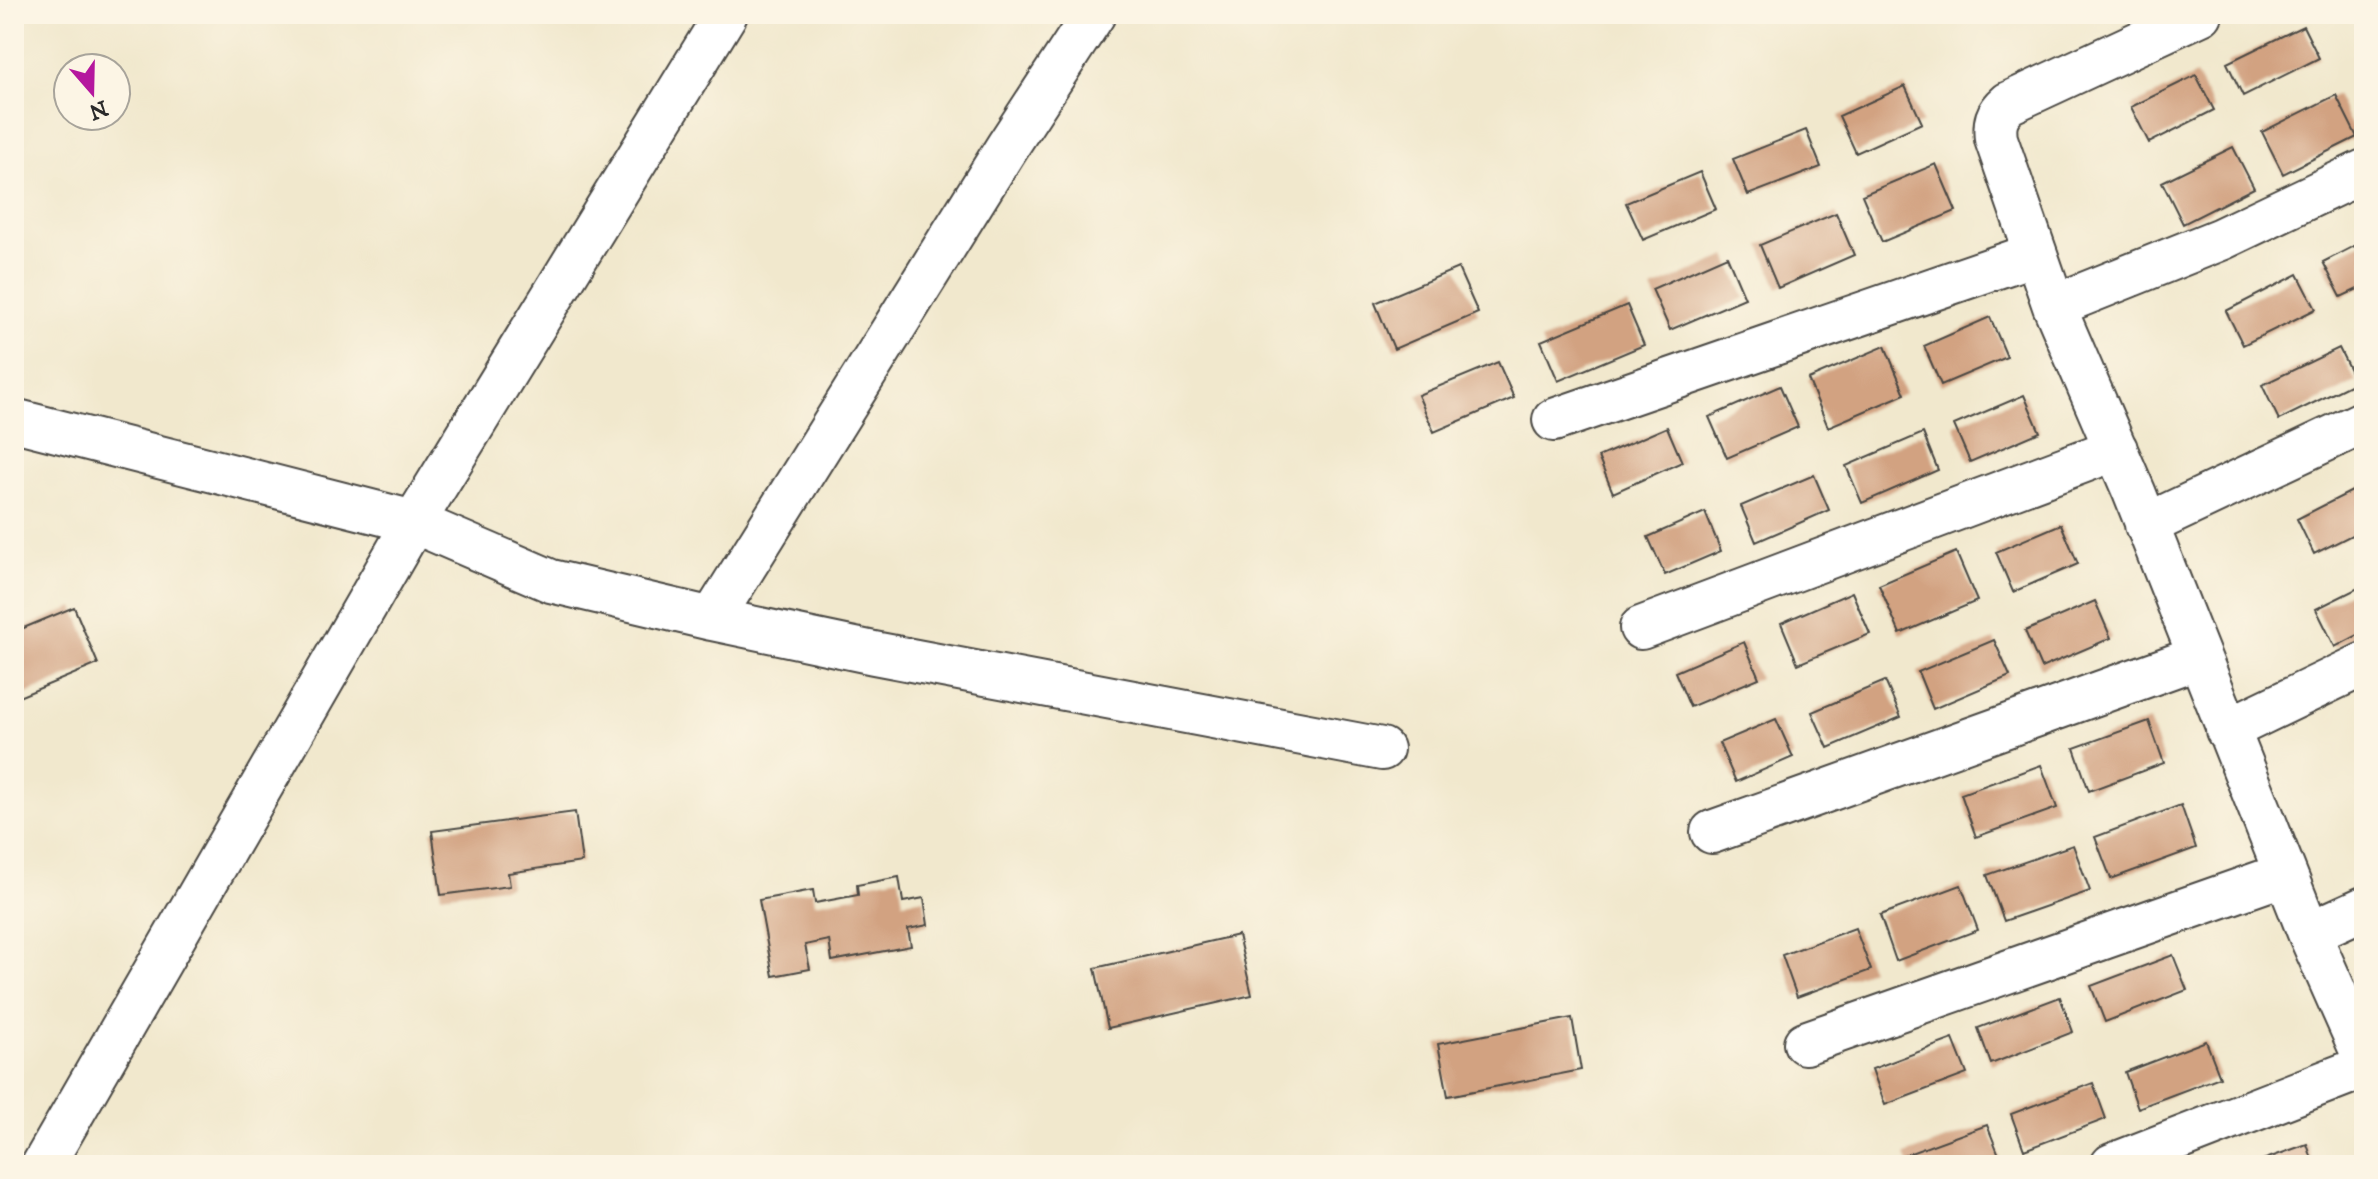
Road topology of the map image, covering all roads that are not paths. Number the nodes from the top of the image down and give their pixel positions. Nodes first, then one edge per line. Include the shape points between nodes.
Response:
1 (726, 14) edge
2 (1094, 14) edge
3 (2201, 14) edge
4 (2364, 171) edge
5 (2035, 254) junction
6 (2054, 306) junction
7 (14, 420) edge
8 (1554, 420) dead end
9 (2364, 422) edge
10 (2116, 449) junction
11 (414, 522) junction
12 (2146, 525) junction
13 (712, 619) junction
14 (1641, 628) dead end
15 (2199, 657) junction
16 (2364, 664) edge
17 (2227, 730) junction
18 (1382, 749) dead end
19 (1712, 832) dead end
20 (2285, 874) junction
21 (2364, 908) edge
22 (2309, 933) junction
23 (1805, 1043) dead end
24 (2364, 1057) edge
25 (2364, 1067) edge
26 (43, 1165) edge
27 (2112, 1165) edge

1 - 11 street
2 - 13 street
3 - 5 street via 2009,103 1998,113 1996,139
4 - 6 street via 2221,239
5 - 6 street
5 - 8 street
6 - 10 street
7 - 11 street
9 - 12 street
10 - 12 street
10 - 14 street
11 - 13 street via 551,581
11 - 26 street
12 - 15 street
13 - 18 street
15 - 17 street
15 - 19 street
16 - 17 street
17 - 20 street
20 - 22 street
20 - 23 street
21 - 22 street
22 - 24 street
25 - 27 street

